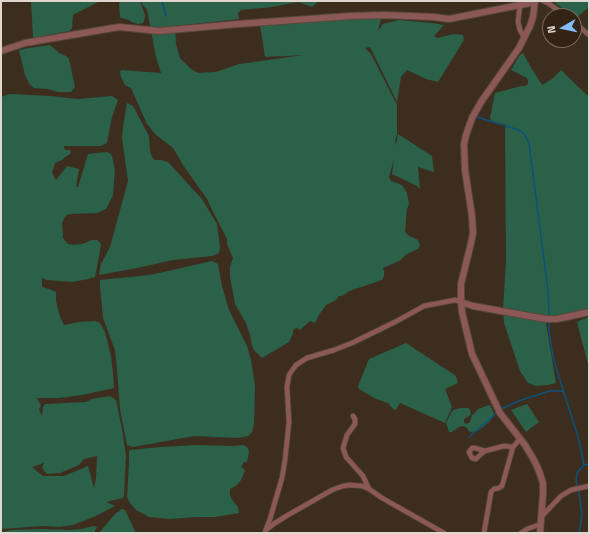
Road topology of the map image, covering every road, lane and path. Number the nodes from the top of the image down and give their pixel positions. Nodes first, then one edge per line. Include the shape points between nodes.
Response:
1 (536, 1) edge
2 (542, 1) edge
3 (520, 5) junction
4 (555, 8) edge
5 (524, 38) junction
6 (1, 51) edge
7 (461, 302) junction
8 (589, 312) edge
9 (353, 416) dead end
10 (520, 438) junction
11 (513, 447) junction
12 (486, 451) dead end
13 (589, 486) edge
14 (369, 489) junction
15 (542, 516) junction
16 (270, 519) junction
17 (274, 523) junction
18 (541, 524) junction
19 (264, 532) edge
20 (444, 533) edge
21 (484, 533) edge
22 (521, 533) edge
23 (540, 533) edge

1 - 3 street
1 - 5 street via 533,17
2 - 4 street
3 - 5 street via 518,22
3 - 6 street via 449,19 385,15 159,31 119,27 25,42
5 - 7 street via 481,102 466,135 465,170 473,233 461,284
7 - 8 street via 546,319
7 - 10 street via 472,354 500,414
7 - 16 street via 455,300 424,306 352,343 307,358 296,365 289,375 289,422 285,460
9 - 14 street via 355,424 347,435 343,448 346,458 363,476
10 - 11 street
10 - 15 street via 534,460 542,483
11 - 12 street via 504,446
11 - 21 street via 502,486 491,492
13 - 15 street via 571,490 561,496
14 - 17 street via 350,485 337,487
14 - 20 street
15 - 18 street
16 - 17 street
16 - 19 street
17 - 19 street
18 - 22 street
18 - 23 street

